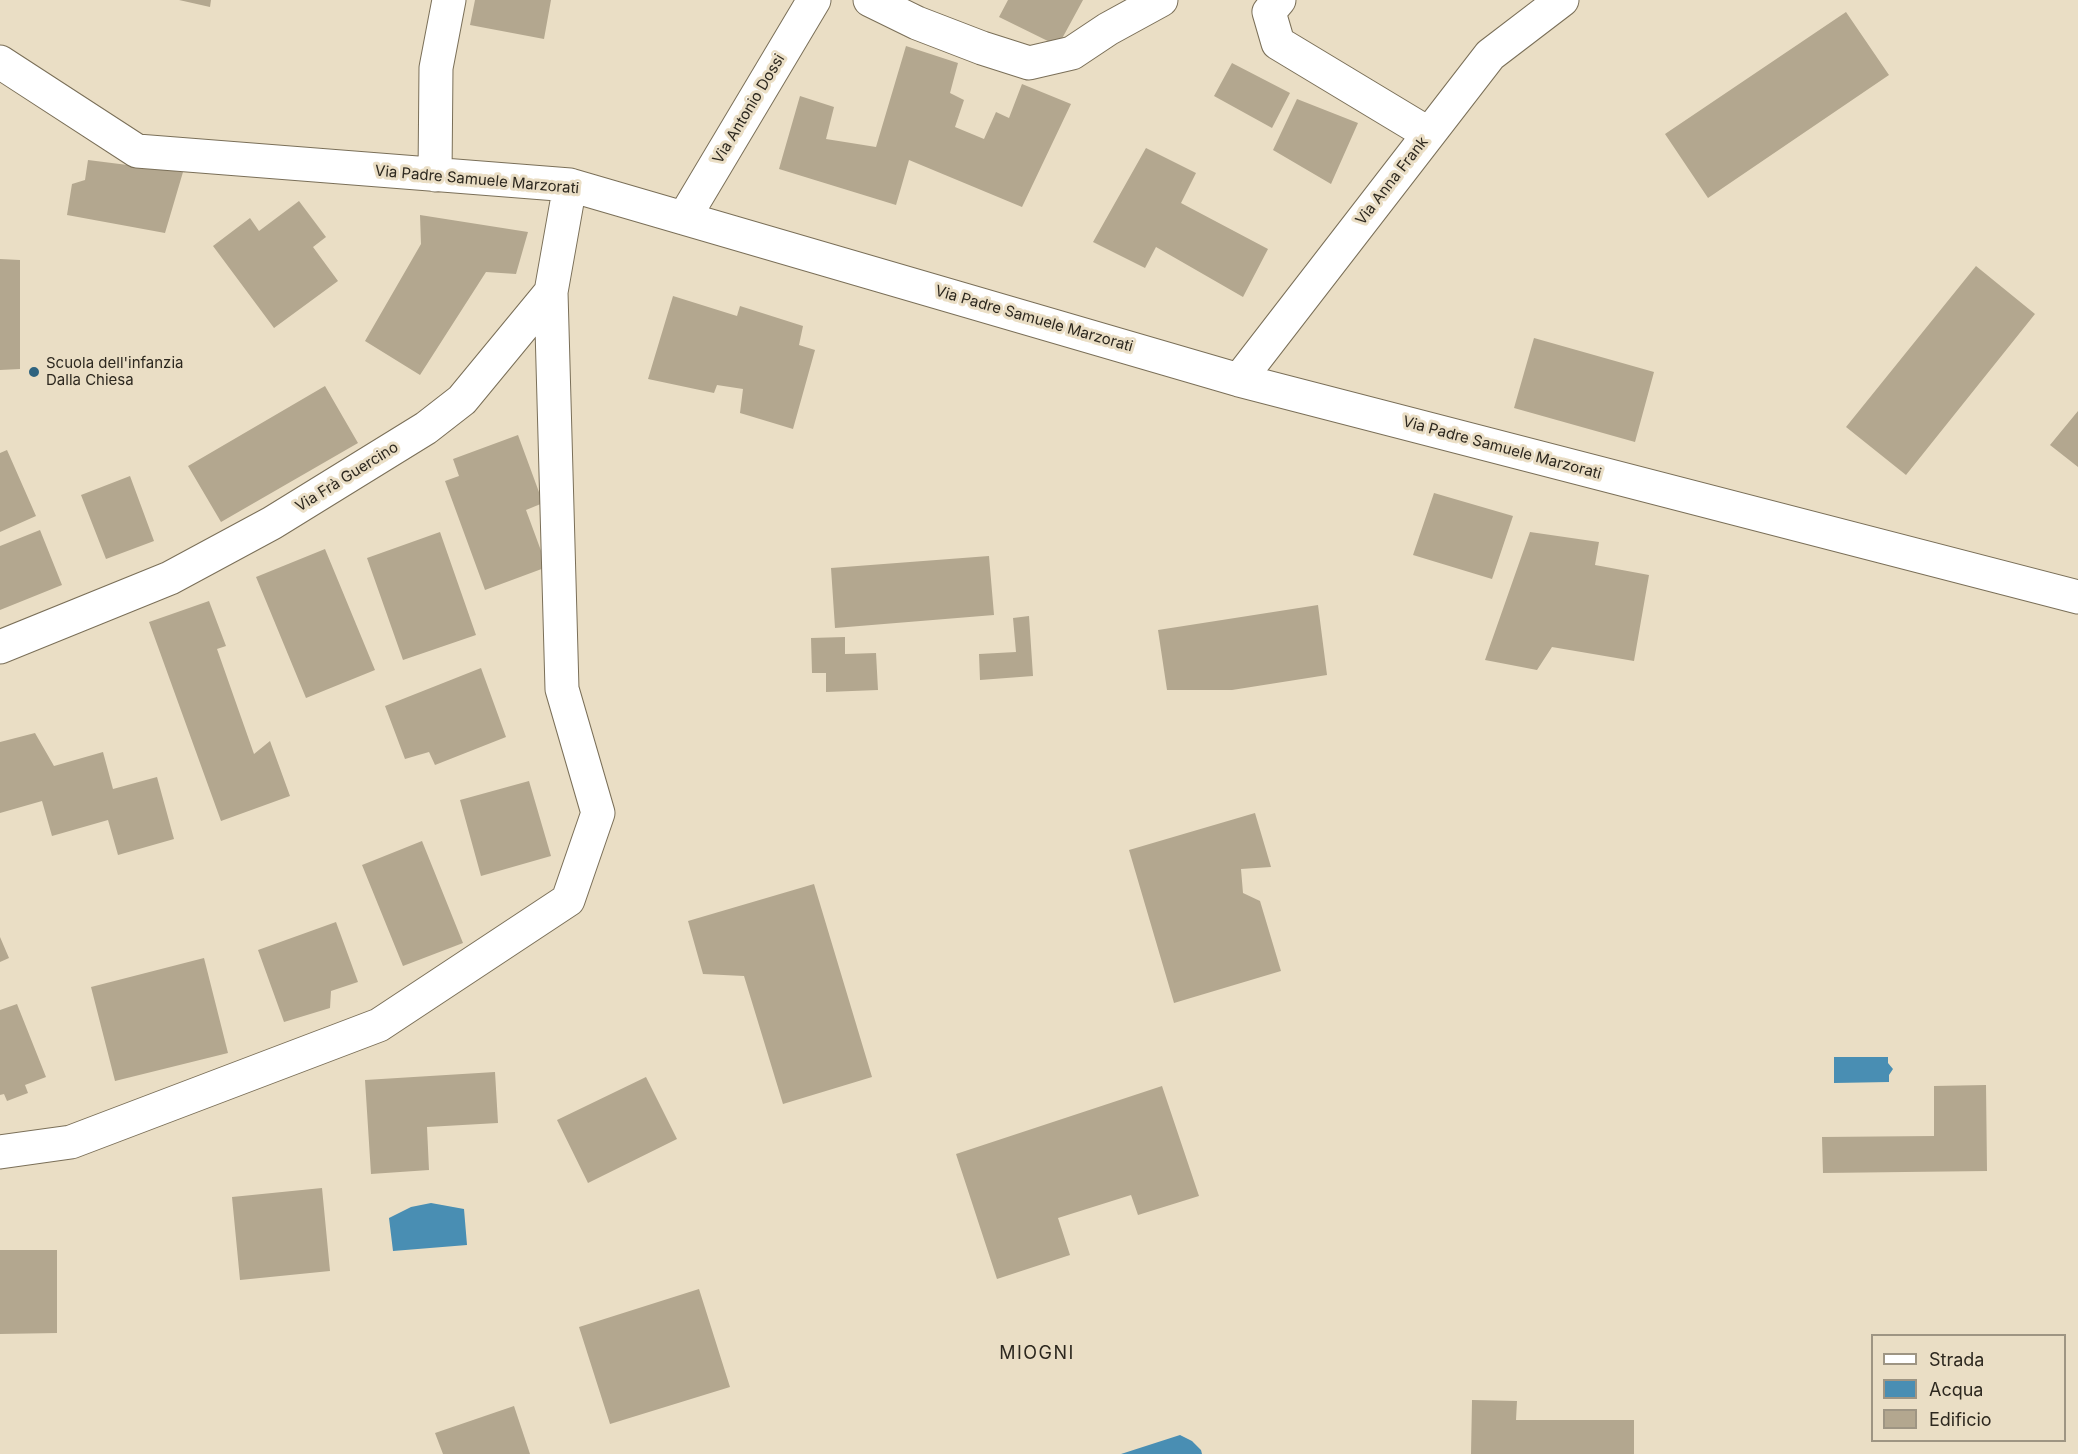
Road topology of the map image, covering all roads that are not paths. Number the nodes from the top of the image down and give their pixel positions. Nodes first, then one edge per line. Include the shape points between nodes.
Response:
1 (449, 0) edge
2 (814, 0) edge
3 (870, 0) edge
4 (1161, 0) edge
5 (1279, 0) edge
6 (1562, 0) edge
7 (0, 62) edge
8 (1429, 134) junction
9 (435, 175) junction
10 (570, 185) junction
11 (684, 218) junction
12 (551, 292) junction
13 (1239, 380) junction
14 (2078, 597) edge
15 (0, 647) edge
16 (0, 1152) edge

1 - 9 street via 436,68
2 - 11 street, Via Antonio Dossi
3 - 4 street via 917,23 1029,63 1072,53
5 - 8 street via 1269,12 1278,43
6 - 8 street, Via Anna Frank via 1490,55
7 - 9 street, Via Padre Samuele Marzorati via 137,151
8 - 13 street, Via Anna Frank
9 - 10 street, Via Padre Samuele Marzorati
10 - 11 street, Via Padre Samuele Marzorati
10 - 12 street, Via Frà Guercino
11 - 13 street, Via Padre Samuele Marzorati
12 - 15 street, Via Frà Guercino via 462,400 426,428 272,523 170,578
12 - 16 street via 562,689 598,813 568,900 379,1025 71,1142
13 - 14 street, Via Padre Samuele Marzorati

